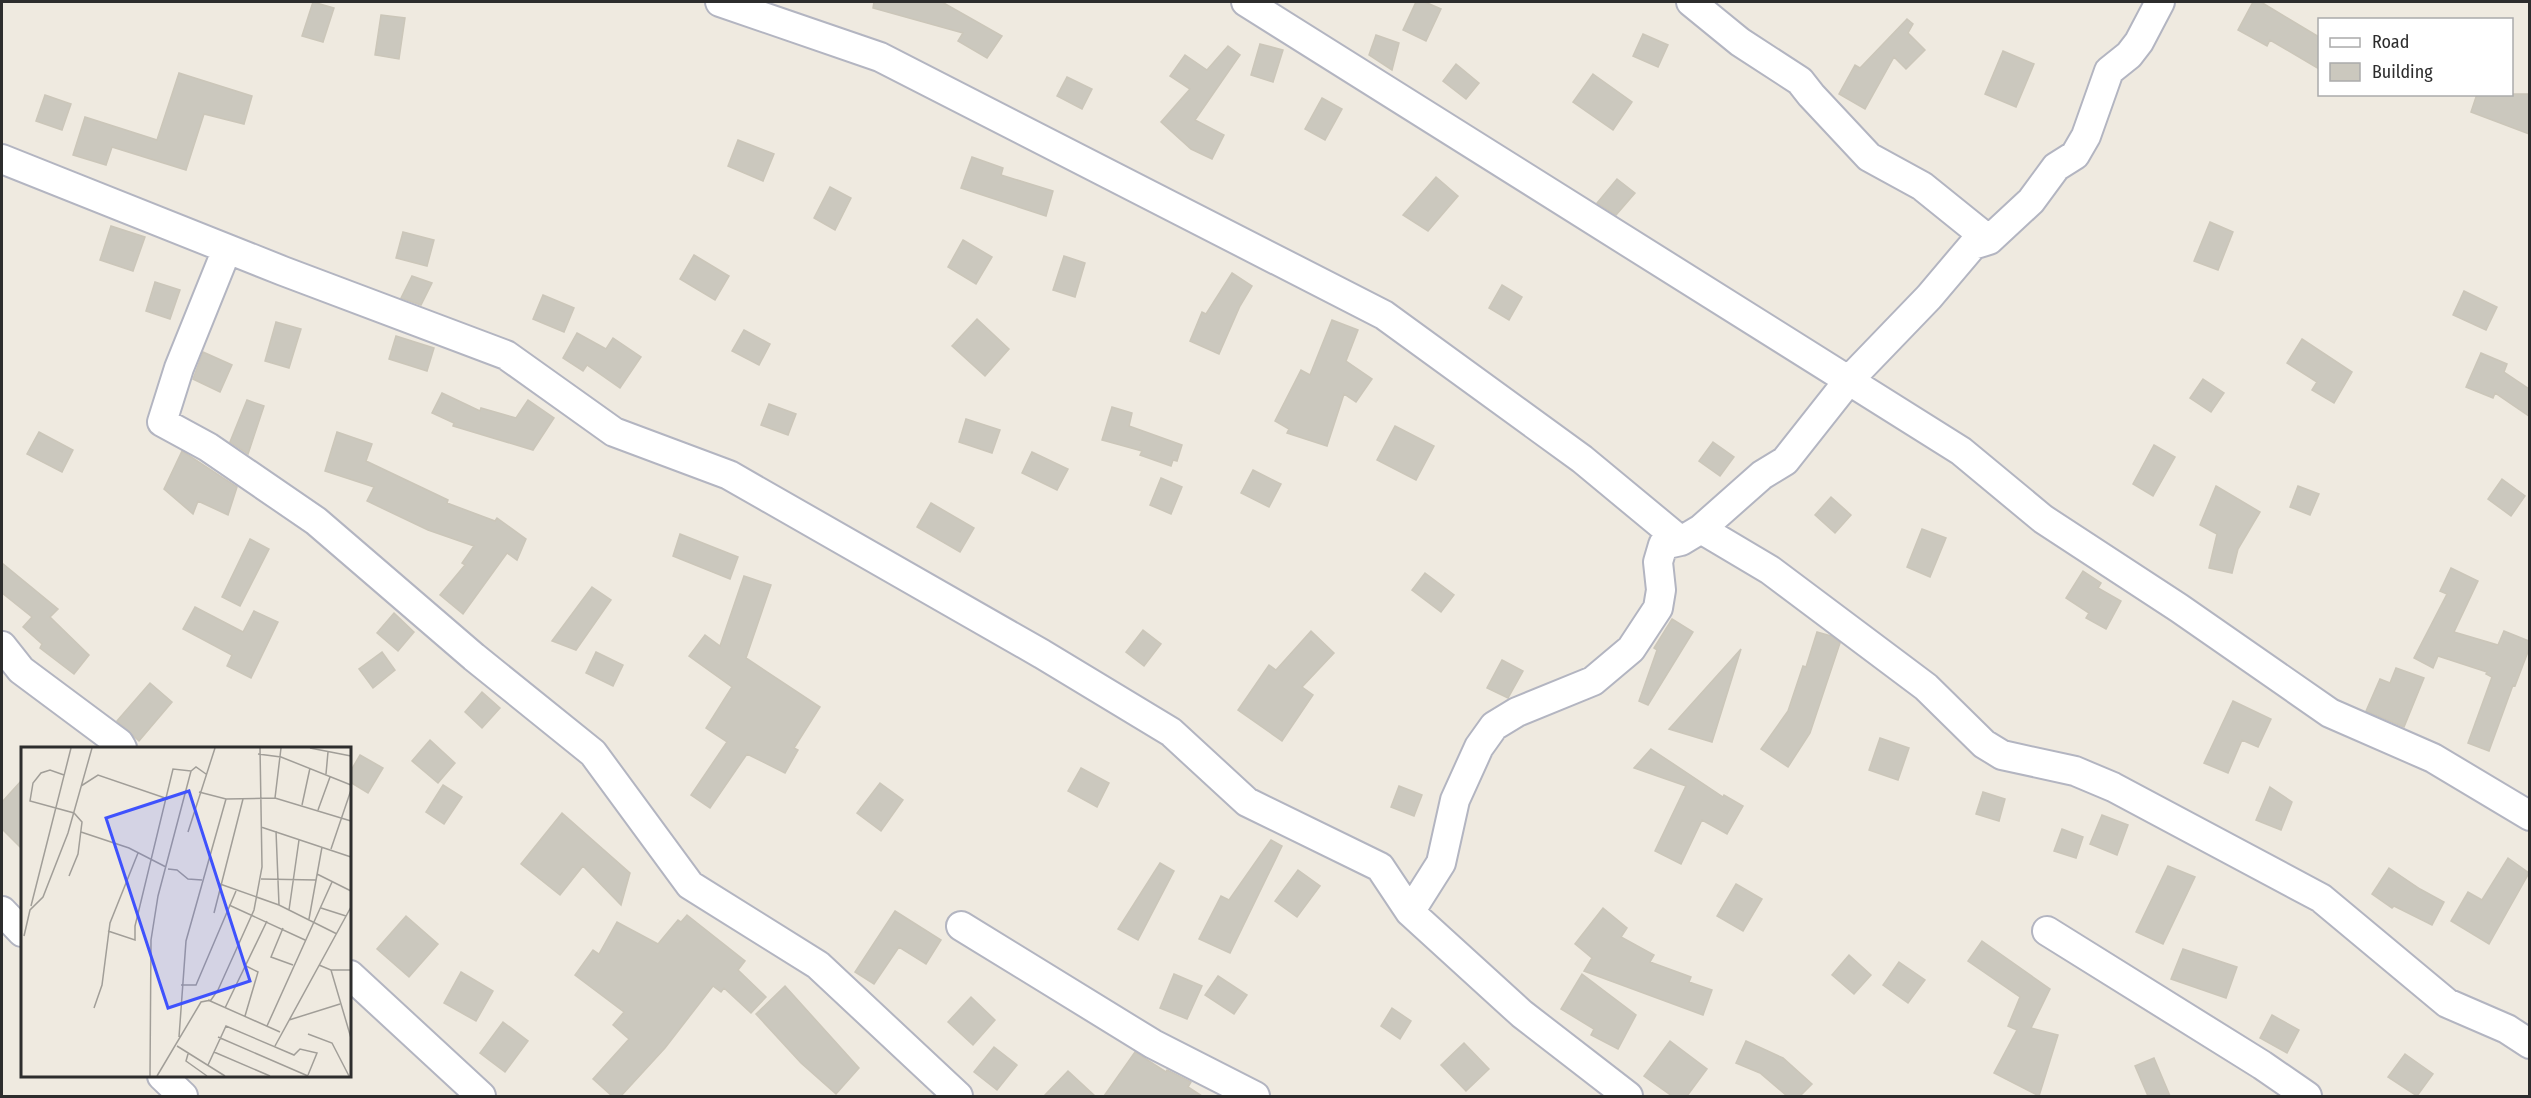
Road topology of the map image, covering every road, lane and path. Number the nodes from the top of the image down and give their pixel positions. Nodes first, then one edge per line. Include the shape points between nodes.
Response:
1 (720, 2) edge
2 (1246, 2) edge
3 (1691, 2) edge
4 (2160, 2) edge
5 (2, 159) edge
6 (1989, 240) junction
7 (227, 249) junction
8 (1849, 380) junction
9 (1691, 535) junction
10 (2, 646) edge
11 (121, 747) edge
12 (2528, 811) edge
13 (2, 911) edge
14 (1410, 912) junction
15 (962, 926) dead end
16 (21, 931) edge
17 (2047, 931) dead end
18 (351, 976) edge
19 (2529, 1044) edge
20 (163, 1077) edge
21 (183, 1096) edge
22 (481, 1096) edge
23 (958, 1096) edge
24 (1255, 1096) edge
25 (1628, 1096) edge
26 (2307, 1096) edge

1 - 9 street via 880,57 1384,315
2 - 8 street
3 - 6 street via 1740,42 1800,81 1869,157 1922,186
4 - 6 street via 2139,42 2109,71 2086,136 2075,155 2056,167 2031,201
5 - 7 street
6 - 8 street via 1973,245
7 - 14 street via 506,355 614,432 740,480 1171,732 1247,802 1380,867
7 - 23 street via 179,368 162,422 208,447 316,521 593,753 690,885 818,965
8 - 9 street via 1785,461 1762,475
8 - 12 street via 1961,451 2043,519 2330,713 2433,758
9 - 14 street via 1663,545 1659,554 1658,608 1631,649 1593,681 1517,712 1494,726 1479,747 1455,800 1440,863
9 - 19 street via 1770,570 1926,687 1984,744 2002,755 2075,771 2113,787 2321,898 2446,1003 2508,1029
10 - 11 street via 21,670
13 - 16 street
14 - 25 street via 1522,1014
15 - 24 street via 1153,1044
17 - 26 street
18 - 22 street
20 - 21 street

